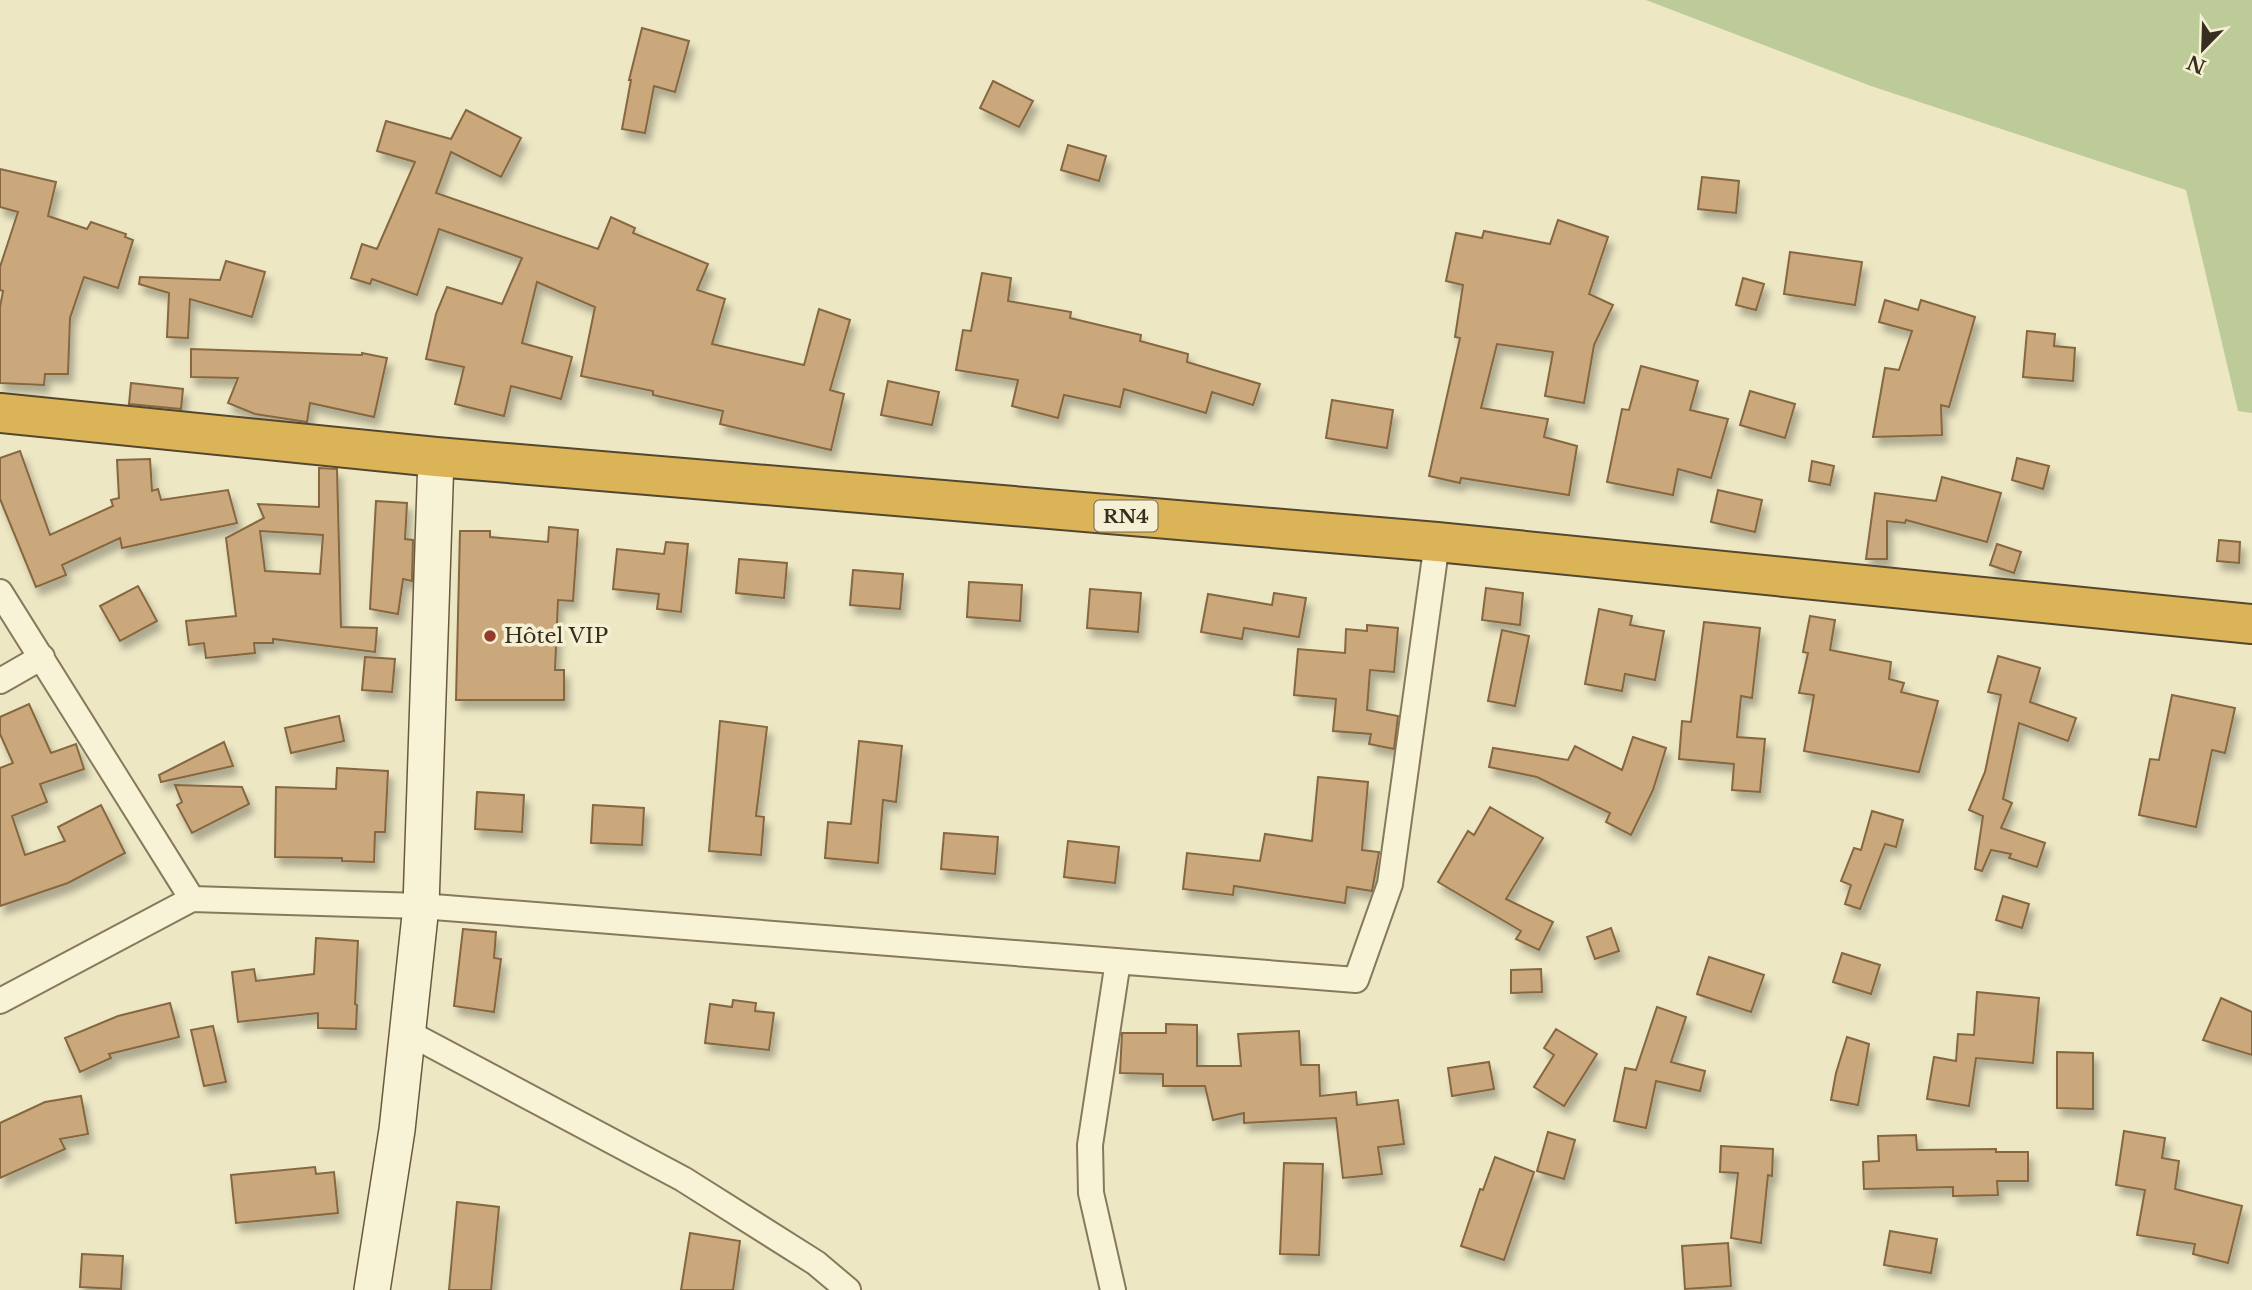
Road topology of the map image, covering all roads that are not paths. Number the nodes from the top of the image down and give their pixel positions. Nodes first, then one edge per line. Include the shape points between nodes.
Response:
1 (0, 413) edge
2 (436, 457) junction
3 (1437, 542) junction
4 (0, 592) edge
5 (2252, 624) edge
6 (42, 657) junction
7 (0, 681) edge
8 (192, 899) junction
9 (421, 906) junction
10 (1118, 961) junction
11 (0, 1001) edge
12 (407, 1032) junction
13 (372, 1290) edge
14 (848, 1290) edge
15 (1113, 1290) edge

1 - 2 highway, RN4
2 - 3 highway, RN4
2 - 9 street
3 - 5 highway, RN4
3 - 10 street via 1390,884 1356,980
4 - 6 street
6 - 7 street
6 - 8 street
8 - 9 street
8 - 11 street
9 - 10 street
9 - 12 street
10 - 15 street via 1090,1145 1091,1193
12 - 13 street
12 - 14 street via 683,1180 816,1264

